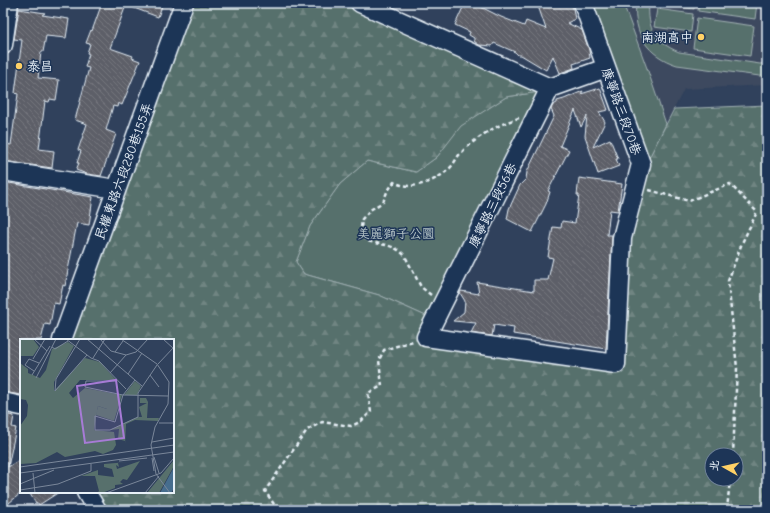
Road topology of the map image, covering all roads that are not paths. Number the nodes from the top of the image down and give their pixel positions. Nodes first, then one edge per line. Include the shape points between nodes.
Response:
1 (9, 3) edge
2 (184, 3) edge
3 (360, 3) edge
4 (583, 3) edge
5 (3, 45) edge
6 (606, 68) junction
7 (550, 88) junction
8 (3, 171) edge
9 (116, 189) junction
10 (426, 337) joint
11 (62, 339) edge
12 (3, 402) edge
13 (20, 406) edge
14 (87, 493) edge
15 (97, 510) edge

1 - 5 street
2 - 9 street, 民權東路六段280巷155弄
3 - 7 street
4 - 6 street, 康寧路三段70巷
6 - 7 street
6 - 10 street, 康寧路三段70巷 via 641,164 622,238 616,364
7 - 10 street, 康寧路三段56巷
8 - 9 street
9 - 11 street, 民權東路六段280巷155弄
12 - 13 street
14 - 15 street

